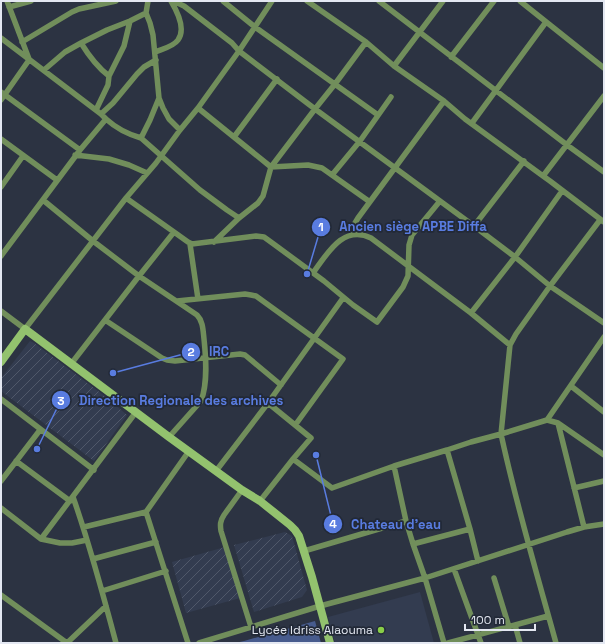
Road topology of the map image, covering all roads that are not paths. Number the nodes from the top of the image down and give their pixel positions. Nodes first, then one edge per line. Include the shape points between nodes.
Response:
1 (32, 1) edge
2 (116, 1) edge
3 (148, 1) edge
4 (172, 1) edge
5 (223, 1) edge
6 (272, 1) edge
7 (307, 1) edge
8 (379, 1) edge
9 (443, 1) edge
10 (494, 1) edge
11 (520, 1) edge
12 (8, 4) edge
13 (146, 13) junction
14 (130, 21) junction
15 (546, 22) junction
16 (255, 27) junction
17 (419, 32) junction
18 (1, 38) edge
19 (22, 42) junction
20 (366, 42) junction
21 (81, 43) junction
22 (239, 51) junction
23 (155, 52) junction
24 (451, 57) junction
25 (29, 60) junction
26 (156, 60) junction
27 (394, 66) junction
28 (604, 68) edge
29 (44, 70) junction
30 (109, 76) junction
31 (277, 80) junction
32 (335, 84) junction
33 (496, 91) junction
34 (2, 96) edge
35 (604, 96) edge
36 (391, 97) dead end
37 (159, 98) junction
38 (444, 101) junction
39 (198, 108) junction
40 (315, 109) junction
41 (96, 110) junction
42 (101, 114) junction
43 (378, 115) junction
44 (106, 119) junction
45 (472, 123) junction
46 (180, 130) junction
47 (234, 137) junction
48 (141, 138) junction
49 (1, 139) edge
50 (360, 141) junction
51 (567, 146) junction
52 (80, 150) junction
53 (75, 155) junction
54 (162, 155) junction
55 (23, 156) junction
56 (524, 161) junction
57 (271, 167) junction
58 (396, 168) junction
59 (604, 172) edge
60 (148, 173) junction
61 (332, 175) junction
62 (544, 176) junction
63 (57, 180) junction
64 (1, 187) edge
65 (562, 191) junction
66 (126, 198) junction
67 (42, 200) junction
68 (440, 201) junction
69 (370, 202) junction
70 (239, 218) junction
71 (602, 221) edge
72 (474, 226) junction
73 (174, 232) junction
74 (353, 234) junction
75 (93, 241) junction
76 (214, 242) junction
77 (190, 244) junction
78 (1, 256) edge
79 (515, 257) junction
80 (408, 266) junction
81 (313, 273) junction
82 (139, 276) junction
83 (550, 286) junction
84 (343, 298) junction
85 (198, 299) junction
86 (177, 301) junction
87 (1, 311) edge
88 (471, 313) junction
89 (105, 320) junction
90 (604, 323) edge
91 (25, 329) junction
92 (604, 337) edge
93 (314, 338) junction
94 (510, 345) junction
95 (206, 357) junction
96 (1, 362) edge
97 (71, 364) junction
98 (281, 385) junction
99 (571, 386) junction
100 (1, 399) edge
101 (268, 403) junction
102 (136, 412) junction
103 (604, 412) edge
104 (547, 420) junction
105 (558, 423) junction
106 (296, 424) junction
107 (40, 430) junction
108 (501, 434) junction
109 (169, 437) junction
110 (447, 450) junction
111 (189, 451) junction
112 (604, 456) edge
113 (293, 459) junction
114 (16, 461) junction
115 (394, 466) junction
116 (94, 470) junction
117 (216, 471) junction
118 (1, 481) edge
119 (604, 481) edge
120 (574, 488) junction
121 (242, 490) junction
122 (71, 499) junction
123 (260, 502) junction
124 (1, 508) edge
125 (146, 512) junction
126 (406, 521) junction
127 (604, 524) edge
128 (84, 527) junction
129 (584, 527) junction
130 (470, 529) junction
131 (41, 539) junction
132 (87, 540) junction
133 (156, 542) junction
134 (413, 544) junction
135 (528, 544) junction
136 (304, 551) junction
137 (93, 559) junction
138 (478, 561) junction
139 (454, 569) junction
140 (166, 571) junction
141 (425, 578) junction
142 (494, 578) dead end
143 (102, 591) junction
144 (1, 595) edge
145 (106, 606) junction
146 (320, 606) junction
147 (548, 616) junction
148 (515, 625) junction
149 (251, 627) junction
150 (509, 627) junction
151 (478, 635) junction
152 (67, 643) edge
153 (116, 643) edge
154 (188, 643) edge
155 (199, 643) edge
156 (330, 643) edge
157 (444, 643) edge
158 (448, 643) edge
159 (481, 643) edge
160 (520, 643) edge
161 (556, 643) edge

1 - 12 street
2 - 19 street via 72,12
3 - 13 street
4 - 22 street via 184,6
4 - 23 street via 179,16 180,34 178,40
5 - 16 street
6 - 16 street
7 - 20 street
8 - 17 street
9 - 17 street
10 - 24 street
11 - 15 street
12 - 19 street
13 - 14 street
13 - 23 street
14 - 21 street
14 - 30 street via 124,46
15 - 28 street
15 - 33 street
16 - 22 street
16 - 32 street
17 - 24 street
17 - 27 street
18 - 25 street
19 - 25 street
20 - 27 street
20 - 32 street
21 - 29 street via 65,52
21 - 30 street via 93,61
22 - 31 street
22 - 39 street
23 - 26 street
24 - 33 street
25 - 29 street
25 - 34 street
26 - 37 street
26 - 42 street via 144,67
27 - 38 street
29 - 41 street
30 - 41 street via 108,85
31 - 40 street
31 - 47 street
32 - 40 street
32 - 43 street
33 - 45 street
33 - 51 street
34 - 52 street
35 - 51 street
36 - 43 street
37 - 46 street via 170,119
37 - 48 street
38 - 45 street
38 - 58 street
39 - 46 street
39 - 47 street
40 - 50 street
40 - 57 street
41 - 42 street
42 - 44 street
43 - 50 street
44 - 48 street via 129,135
44 - 52 street
45 - 56 street
46 - 54 street
47 - 57 street
48 - 54 street
49 - 55 street
50 - 58 street
50 - 61 street
51 - 59 street
51 - 62 street
52 - 53 street
53 - 60 street via 109,159
53 - 63 street
54 - 60 street
54 - 70 street via 200,190
55 - 63 street
55 - 64 street
56 - 62 street
56 - 72 street
57 - 61 street via 312,166 322,168
57 - 70 street via 263,196
58 - 68 street
58 - 69 street
60 - 66 street
61 - 69 street
62 - 65 street
63 - 67 street
65 - 71 street
65 - 79 street
66 - 73 street
66 - 75 street
67 - 75 street
67 - 78 street
68 - 72 street
68 - 80 street via 410,239
69 - 74 street via 355,223
70 - 76 street
71 - 83 street
72 - 79 street
73 - 77 street
73 - 82 street
74 - 80 street via 365,235
74 - 81 street via 339,241
75 - 82 street
75 - 91 street
76 - 77 street
76 - 81 street via 260,236
77 - 85 street
79 - 83 street
79 - 88 street
80 - 84 street via 408,276 400,293 377,322
80 - 88 street
81 - 84 street
82 - 86 street
82 - 89 street
83 - 90 street
83 - 94 street
84 - 93 street
85 - 86 street
85 - 93 street via 245,294 256,296
86 - 95 street via 202,321
87 - 91 street
88 - 94 street
89 - 95 street via 167,360
89 - 97 street
91 - 96 street
91 - 97 street
92 - 99 street
93 - 98 street
93 - 106 street via 343,359
94 - 108 street
95 - 98 street via 245,355
95 - 109 street via 200,401
97 - 102 street
98 - 101 street
99 - 103 street
99 - 104 street
100 - 107 street
101 - 106 street
101 - 117 street
102 - 109 street
102 - 116 street
104 - 105 street
104 - 108 street
105 - 112 street
105 - 120 street
106 - 113 street via 311,438
107 - 114 street
107 - 116 street
108 - 110 street
108 - 135 street
109 - 111 street
110 - 115 street
110 - 130 street
111 - 117 street
111 - 125 street
113 - 115 street via 332,488
113 - 123 street
114 - 118 street
114 - 122 street
115 - 126 street
116 - 122 street
117 - 121 street
119 - 120 street
120 - 129 street
121 - 123 street
121 - 149 street via 221,519 220,527
122 - 128 street
122 - 131 street
123 - 136 street via 295,530
124 - 131 street
125 - 128 street
125 - 133 street
126 - 134 street
126 - 136 street
127 - 129 street
128 - 132 street
129 - 135 street
130 - 134 street
130 - 138 street
131 - 132 street via 60,543
132 - 137 street
133 - 137 street
133 - 140 street
134 - 141 street
135 - 138 street
135 - 147 street
136 - 146 street
137 - 143 street
138 - 139 street
139 - 141 street
139 - 151 street
140 - 143 street
140 - 154 street
141 - 146 street
141 - 157 street
142 - 150 street
143 - 145 street
144 - 152 street
145 - 152 street
145 - 153 street
146 - 149 street
146 - 156 street
147 - 148 street
147 - 161 street
148 - 150 street
148 - 160 street
149 - 155 street
150 - 151 street
151 - 158 street
151 - 159 street

